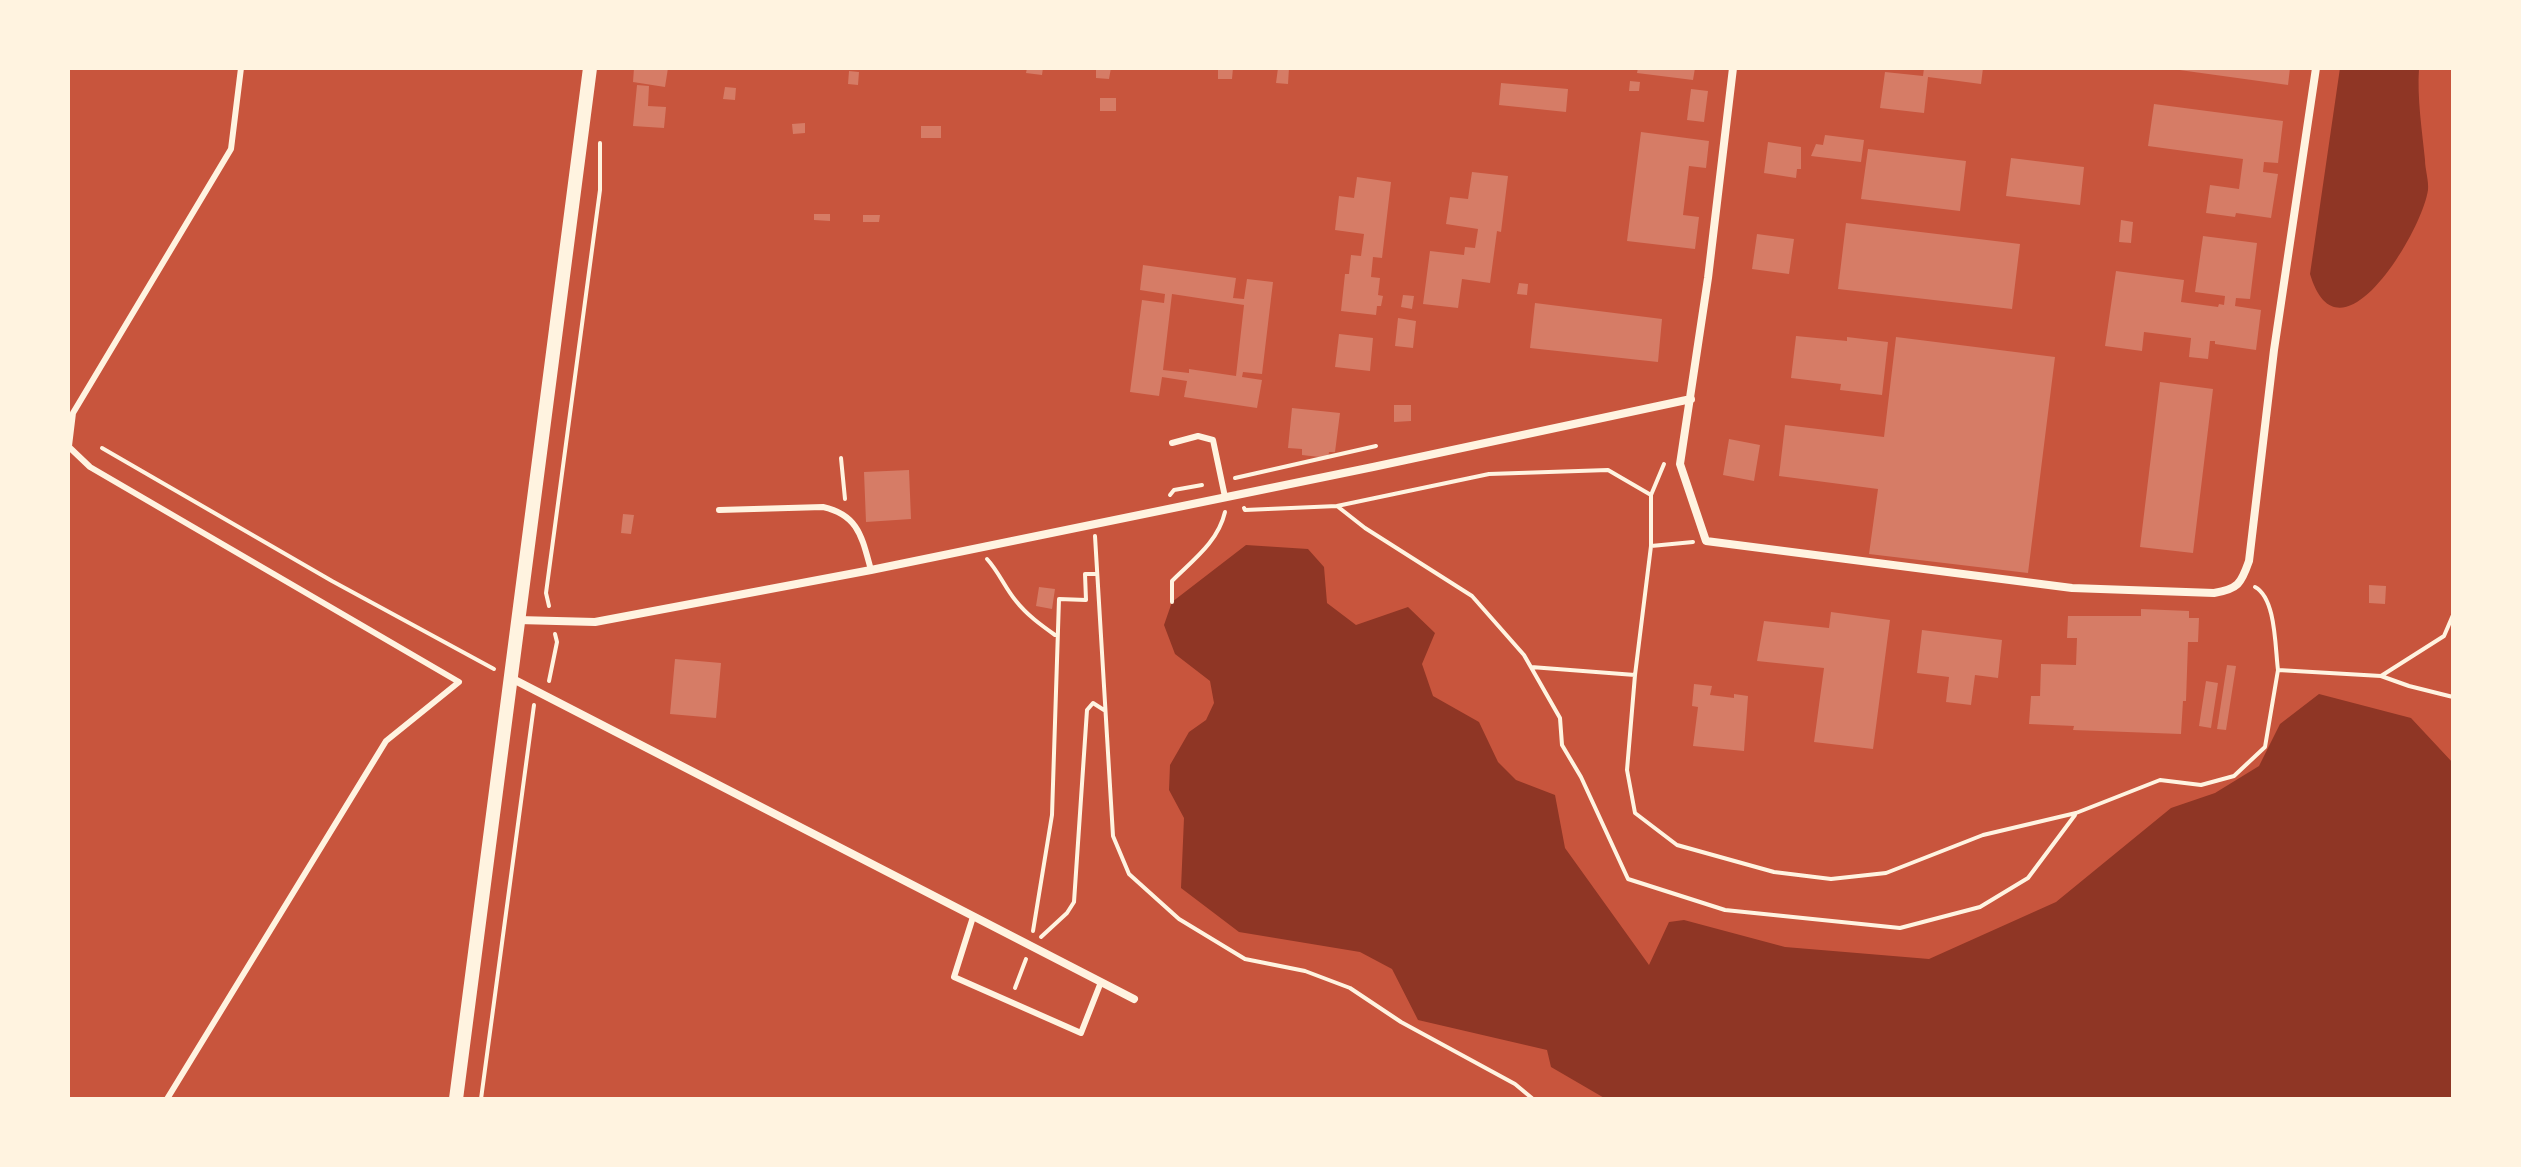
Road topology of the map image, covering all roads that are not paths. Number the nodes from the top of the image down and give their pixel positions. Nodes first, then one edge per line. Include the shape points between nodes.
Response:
1 (241, 68) edge
2 (590, 68) edge
3 (1733, 68) edge
4 (2316, 68) edge
5 (1691, 399) junction
6 (1172, 443) dead end
7 (69, 446) edge
8 (1227, 497) junction
9 (719, 510) dead end
10 (871, 570) junction
11 (518, 620) junction
12 (510, 678) junction
13 (973, 917) junction
14 (1101, 982) junction
15 (1134, 999) dead end
16 (167, 1099) edge
17 (456, 1099) edge

1 - 7 lane via 231,149 73,413
2 - 11 street
3 - 5 street
4 - 5 street via 2249,561 2231,591 2072,588 1706,541 1680,464
5 - 8 street
6 - 8 lane via 1198,436 1213,440
7 - 16 lane via 90,467 459,682 386,741
8 - 10 street
9 - 10 lane via 823,507 846,514 862,538
10 - 11 street via 595,622
11 - 12 street
12 - 13 street
12 - 17 street
13 - 14 street
13 - 14 lane via 954,977 1081,1033
14 - 15 street

